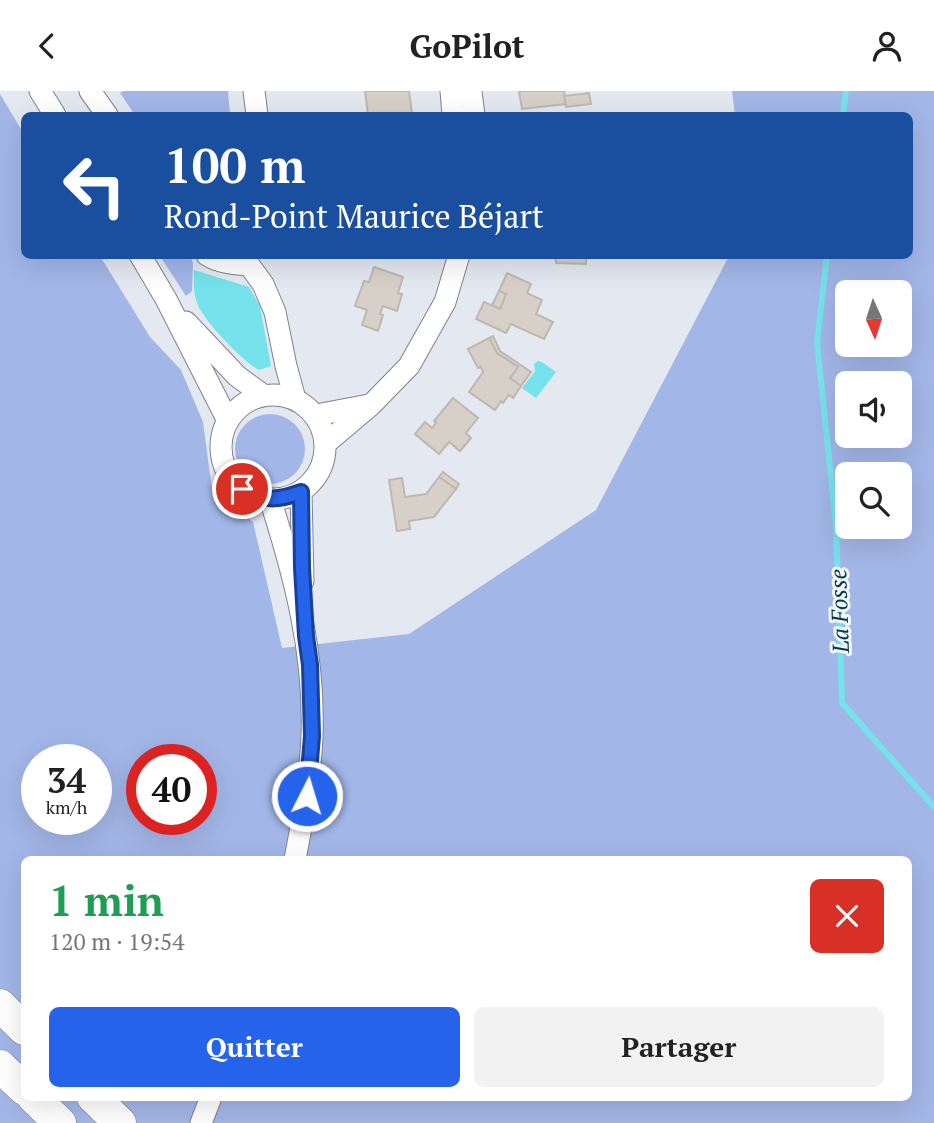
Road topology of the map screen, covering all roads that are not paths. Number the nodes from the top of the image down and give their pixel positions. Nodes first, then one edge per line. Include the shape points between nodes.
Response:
1 (40, 91) edge
2 (90, 91) edge
3 (254, 91) edge
4 (451, 91) edge
5 (471, 91) edge
6 (53, 112) edge
7 (105, 112) edge
8 (257, 112) edge
9 (453, 112) edge
10 (474, 112) edge
11 (142, 259) edge
12 (212, 259) edge
13 (458, 259) edge
14 (251, 260) edge
15 (166, 299) junction
16 (263, 395) junction
17 (295, 399) junction
18 (371, 405) junction
19 (316, 415) junction
20 (228, 421) junction
21 (326, 443) junction
22 (301, 492) junction
23 (270, 499) junction
24 (306, 636) junction
25 (296, 856) edge
26 (0, 1005) edge
27 (21, 1026) edge
28 (0, 1066) edge
29 (21, 1086) edge
30 (37, 1101) edge
31 (97, 1101) edge
32 (209, 1101) edge
33 (60, 1123) edge
34 (120, 1123) edge
35 (201, 1123) edge

1 - 6 street
2 - 7 street
3 - 8 street
4 - 9 street
5 - 10 street
11 - 15 street
12 - 14 street via 225,263
13 - 18 street via 445,302 409,366
14 - 17 street via 275,312
15 - 16 street via 237,376
15 - 20 street
16 - 17 street
16 - 20 street via 243,404
17 - 19 street
18 - 19 street
18 - 21 street
19 - 21 street
20 - 23 street via 221,450 227,471 242,489
21 - 22 street via 320,471
22 - 23 street
22 - 24 street
23 - 24 street
24 - 25 street via 312,736
26 - 27 highway
28 - 29 highway
30 - 33 highway
31 - 34 highway
32 - 35 street

